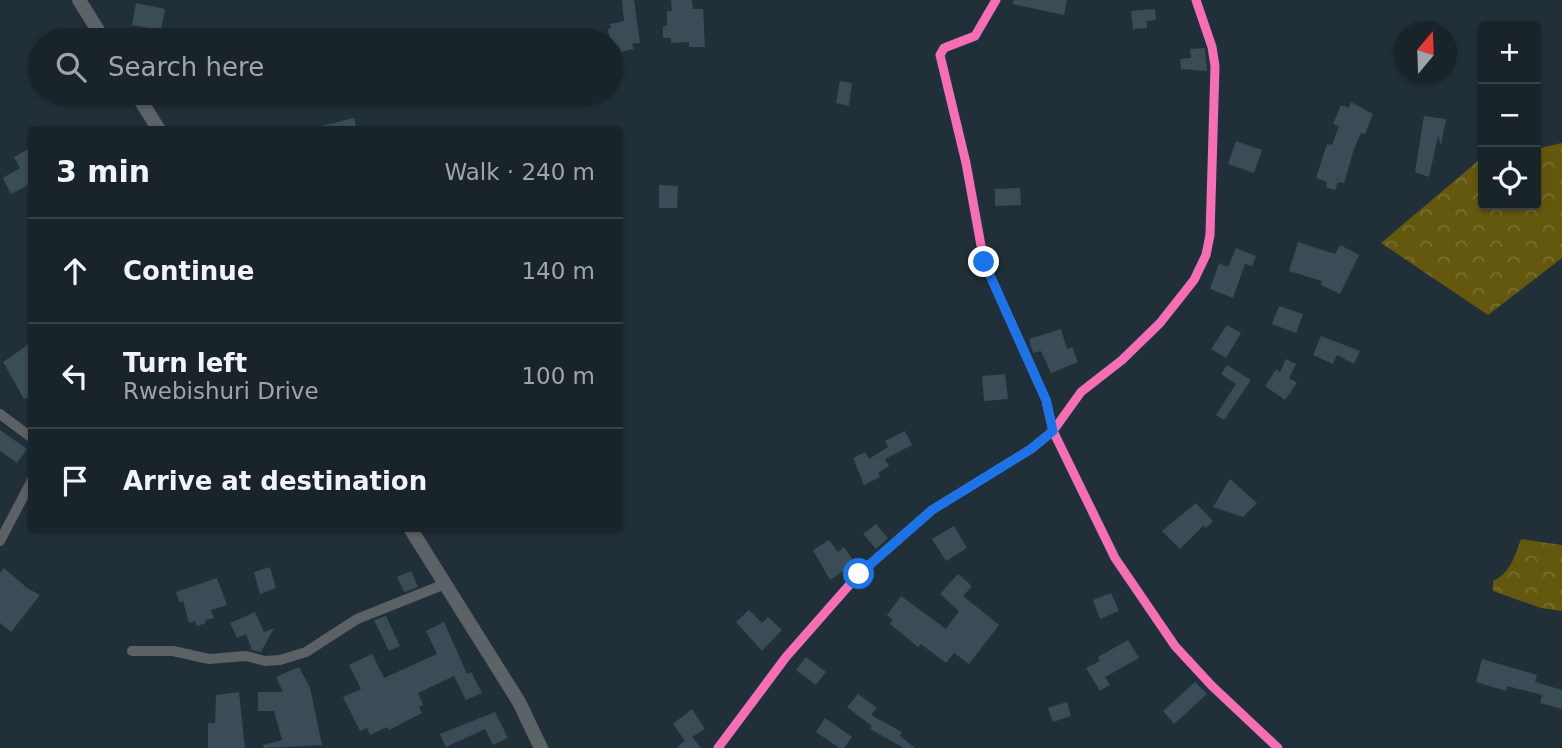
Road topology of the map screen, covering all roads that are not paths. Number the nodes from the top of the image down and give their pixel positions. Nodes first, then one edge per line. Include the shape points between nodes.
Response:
1 (79, 0) edge
2 (996, 0) edge
3 (1196, 0) edge
4 (96, 28) edge
5 (143, 105) edge
6 (157, 126) edge
7 (0, 414) edge
8 (1053, 431) junction
9 (28, 435) edge
10 (28, 488) edge
11 (412, 532) edge
12 (0, 541) edge
13 (445, 584) junction
14 (132, 651) dead end
15 (541, 748) edge
16 (718, 748) edge
17 (1278, 748) edge

1 - 4 street
2 - 8 street via 975,36 944,48 940,55 984,262 1046,400
3 - 8 street via 1215,66 1206,255 1194,280 1160,323 1081,392
5 - 6 street
7 - 9 street
8 - 16 street via 932,510 859,574 786,657
8 - 17 street via 1115,558 1175,646
10 - 12 street
11 - 13 street
13 - 14 street via 357,619 306,652 280,660
13 - 15 street via 519,702

